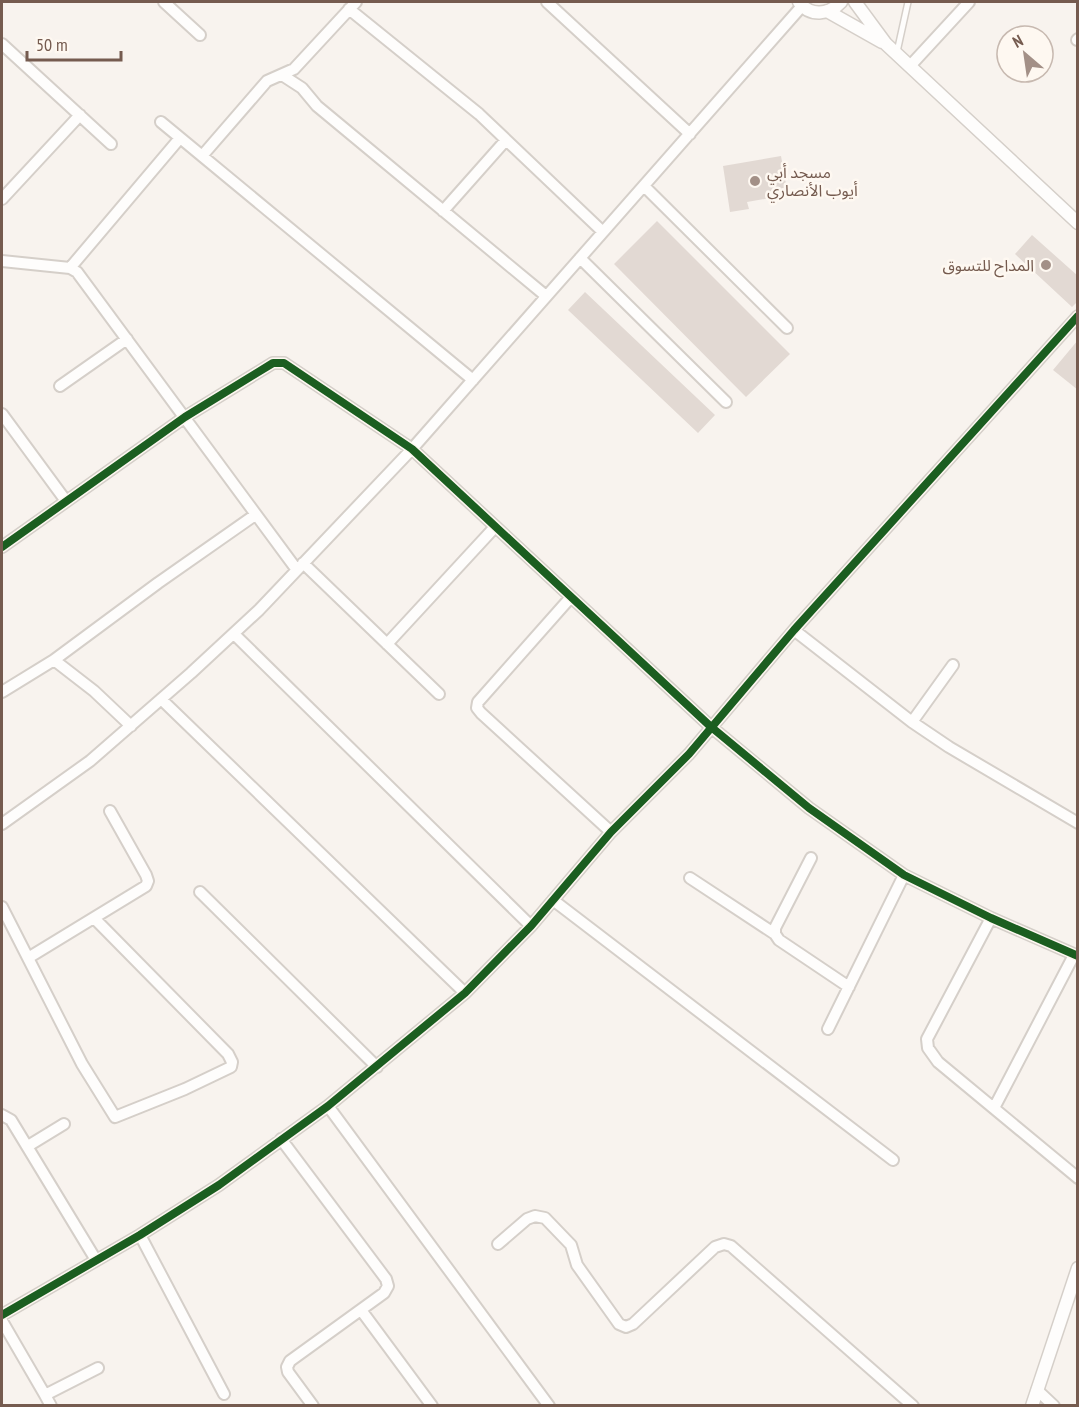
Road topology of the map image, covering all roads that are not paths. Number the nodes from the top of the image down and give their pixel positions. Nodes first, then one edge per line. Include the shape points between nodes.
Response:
1 (164, 2) edge
2 (547, 2) edge
3 (841, 2) edge
4 (855, 2) edge
5 (908, 2) edge
6 (969, 2) edge
7 (800, 4) edge
8 (353, 5) edge
9 (827, 11) junction
10 (200, 35) dead end
11 (2, 44) edge
12 (886, 44) junction
13 (10, 52) junction
14 (897, 54) junction
15 (2, 62) edge
16 (910, 66) junction
17 (282, 75) junction
18 (80, 116) junction
19 (162, 122) dead end
20 (690, 134) junction
21 (180, 138) junction
22 (506, 140) junction
23 (111, 144) dead end
24 (202, 156) junction
25 (644, 186) junction
26 (2, 199) edge
27 (443, 211) junction
28 (1077, 223) edge
29 (603, 232) junction
30 (580, 258) junction
31 (2, 261) edge
32 (70, 268) junction
33 (546, 296) junction
34 (1077, 316) edge
35 (787, 328) dead end
36 (127, 339) junction
37 (472, 380) junction
38 (60, 386) dead end
39 (726, 402) dead end
40 (2, 414) edge
41 (185, 417) junction
42 (412, 449) junction
43 (66, 501) junction
44 (255, 515) junction
45 (495, 527) junction
46 (2, 547) edge
47 (300, 566) junction
48 (571, 597) junction
49 (794, 630) junction
50 (234, 634) junction
51 (387, 644) junction
52 (54, 660) junction
53 (953, 665) dead end
54 (2, 692) edge
55 (439, 694) dead end
56 (161, 699) junction
57 (912, 722) junction
58 (131, 726) junction
59 (710, 726) junction
60 (110, 811) dead end
61 (1077, 823) edge
62 (2, 824) edge
63 (611, 832) junction
64 (811, 858) dead end
65 (904, 875) junction
66 (690, 878) dead end
67 (200, 892) dead end
68 (553, 900) junction
69 (2, 907) edge
70 (94, 918) junction
71 (992, 918) junction
72 (531, 926) junction
73 (775, 934) junction
74 (1076, 956) edge
75 (28, 958) junction
76 (849, 987) junction
77 (465, 993) junction
78 (828, 1029) dead end
79 (377, 1067) junction
80 (328, 1106) junction
81 (994, 1108) junction
82 (2, 1115) edge
83 (64, 1124) dead end
84 (281, 1138) junction
85 (28, 1146) junction
86 (892, 1160) dead end
87 (1077, 1178) edge
88 (140, 1235) junction
89 (498, 1244) dead end
90 (96, 1260) junction
91 (1077, 1268) edge
92 (1074, 1295) edge
93 (361, 1310) junction
94 (2, 1315) edge
95 (2, 1321) edge
96 (98, 1368) dead end
97 (1037, 1390) junction
98 (224, 1394) dead end
99 (45, 1395) junction
100 (51, 1406) edge
101 (313, 1406) edge
102 (432, 1406) edge
103 (549, 1406) edge
104 (913, 1406) edge
105 (1032, 1406) edge
106 (1054, 1406) edge

1 - 10 street
2 - 20 street
3 - 9 street
4 - 12 street
5 - 14 lane
6 - 16 street
7 - 9 street via 817,13
7 - 20 street
8 - 17 street via 294,69
8 - 22 street
9 - 12 street
11 - 13 street
12 - 14 street
13 - 15 street
13 - 18 street
14 - 16 street
16 - 28 street
17 - 24 street via 267,81
17 - 27 street
18 - 23 street
18 - 26 street
19 - 21 street
20 - 25 street
21 - 24 street
21 - 32 street
22 - 27 street
22 - 29 street
24 - 37 street
25 - 29 street
25 - 35 street
27 - 33 street
29 - 30 street
30 - 33 street
30 - 39 street
31 - 32 street
32 - 36 street
33 - 37 street
34 - 49 street
36 - 38 street
36 - 41 street
37 - 42 street
40 - 43 street
41 - 42 street via 273,363 284,363
41 - 43 street
41 - 44 street
42 - 45 street
42 - 47 street
43 - 46 street
44 - 47 street
44 - 52 street
45 - 48 street
45 - 51 street
47 - 50 street
47 - 51 street
48 - 59 street
48 - 63 street via 478,702 477,708
49 - 57 street
49 - 59 street
50 - 56 street
50 - 72 street
51 - 55 street
52 - 54 street
52 - 58 street
53 - 57 street
56 - 58 street
56 - 77 street
57 - 61 street
58 - 62 street via 90,761
59 - 63 street via 688,754
59 - 65 street via 809,807
60 - 70 street via 148,881
63 - 68 street
64 - 73 street
65 - 71 street
65 - 76 street
66 - 73 street
67 - 79 street
68 - 72 street
68 - 86 street
69 - 75 street
70 - 75 street
70 - 75 street via 228,1054 231,1067 115,1117 82,1064
71 - 74 street
71 - 81 street via 927,1039 938,1062
72 - 77 street
73 - 76 street
74 - 81 street
76 - 78 street
77 - 79 street
79 - 80 street
80 - 84 street
80 - 103 street
81 - 87 street
82 - 85 street via 11,1120
83 - 85 street
84 - 88 street via 219,1185
84 - 93 street via 386,1279 384,1293
85 - 90 street
88 - 90 street
88 - 98 street
89 - 104 street via 527,1219 544,1218 570,1245 577,1265 619,1324 626,1327 715,1247 731,1246
90 - 94 street
91 - 92 street
92 - 97 street
93 - 101 street via 290,1361 288,1372
93 - 102 street
95 - 99 street
96 - 99 street
97 - 105 street
97 - 106 street
99 - 100 street

